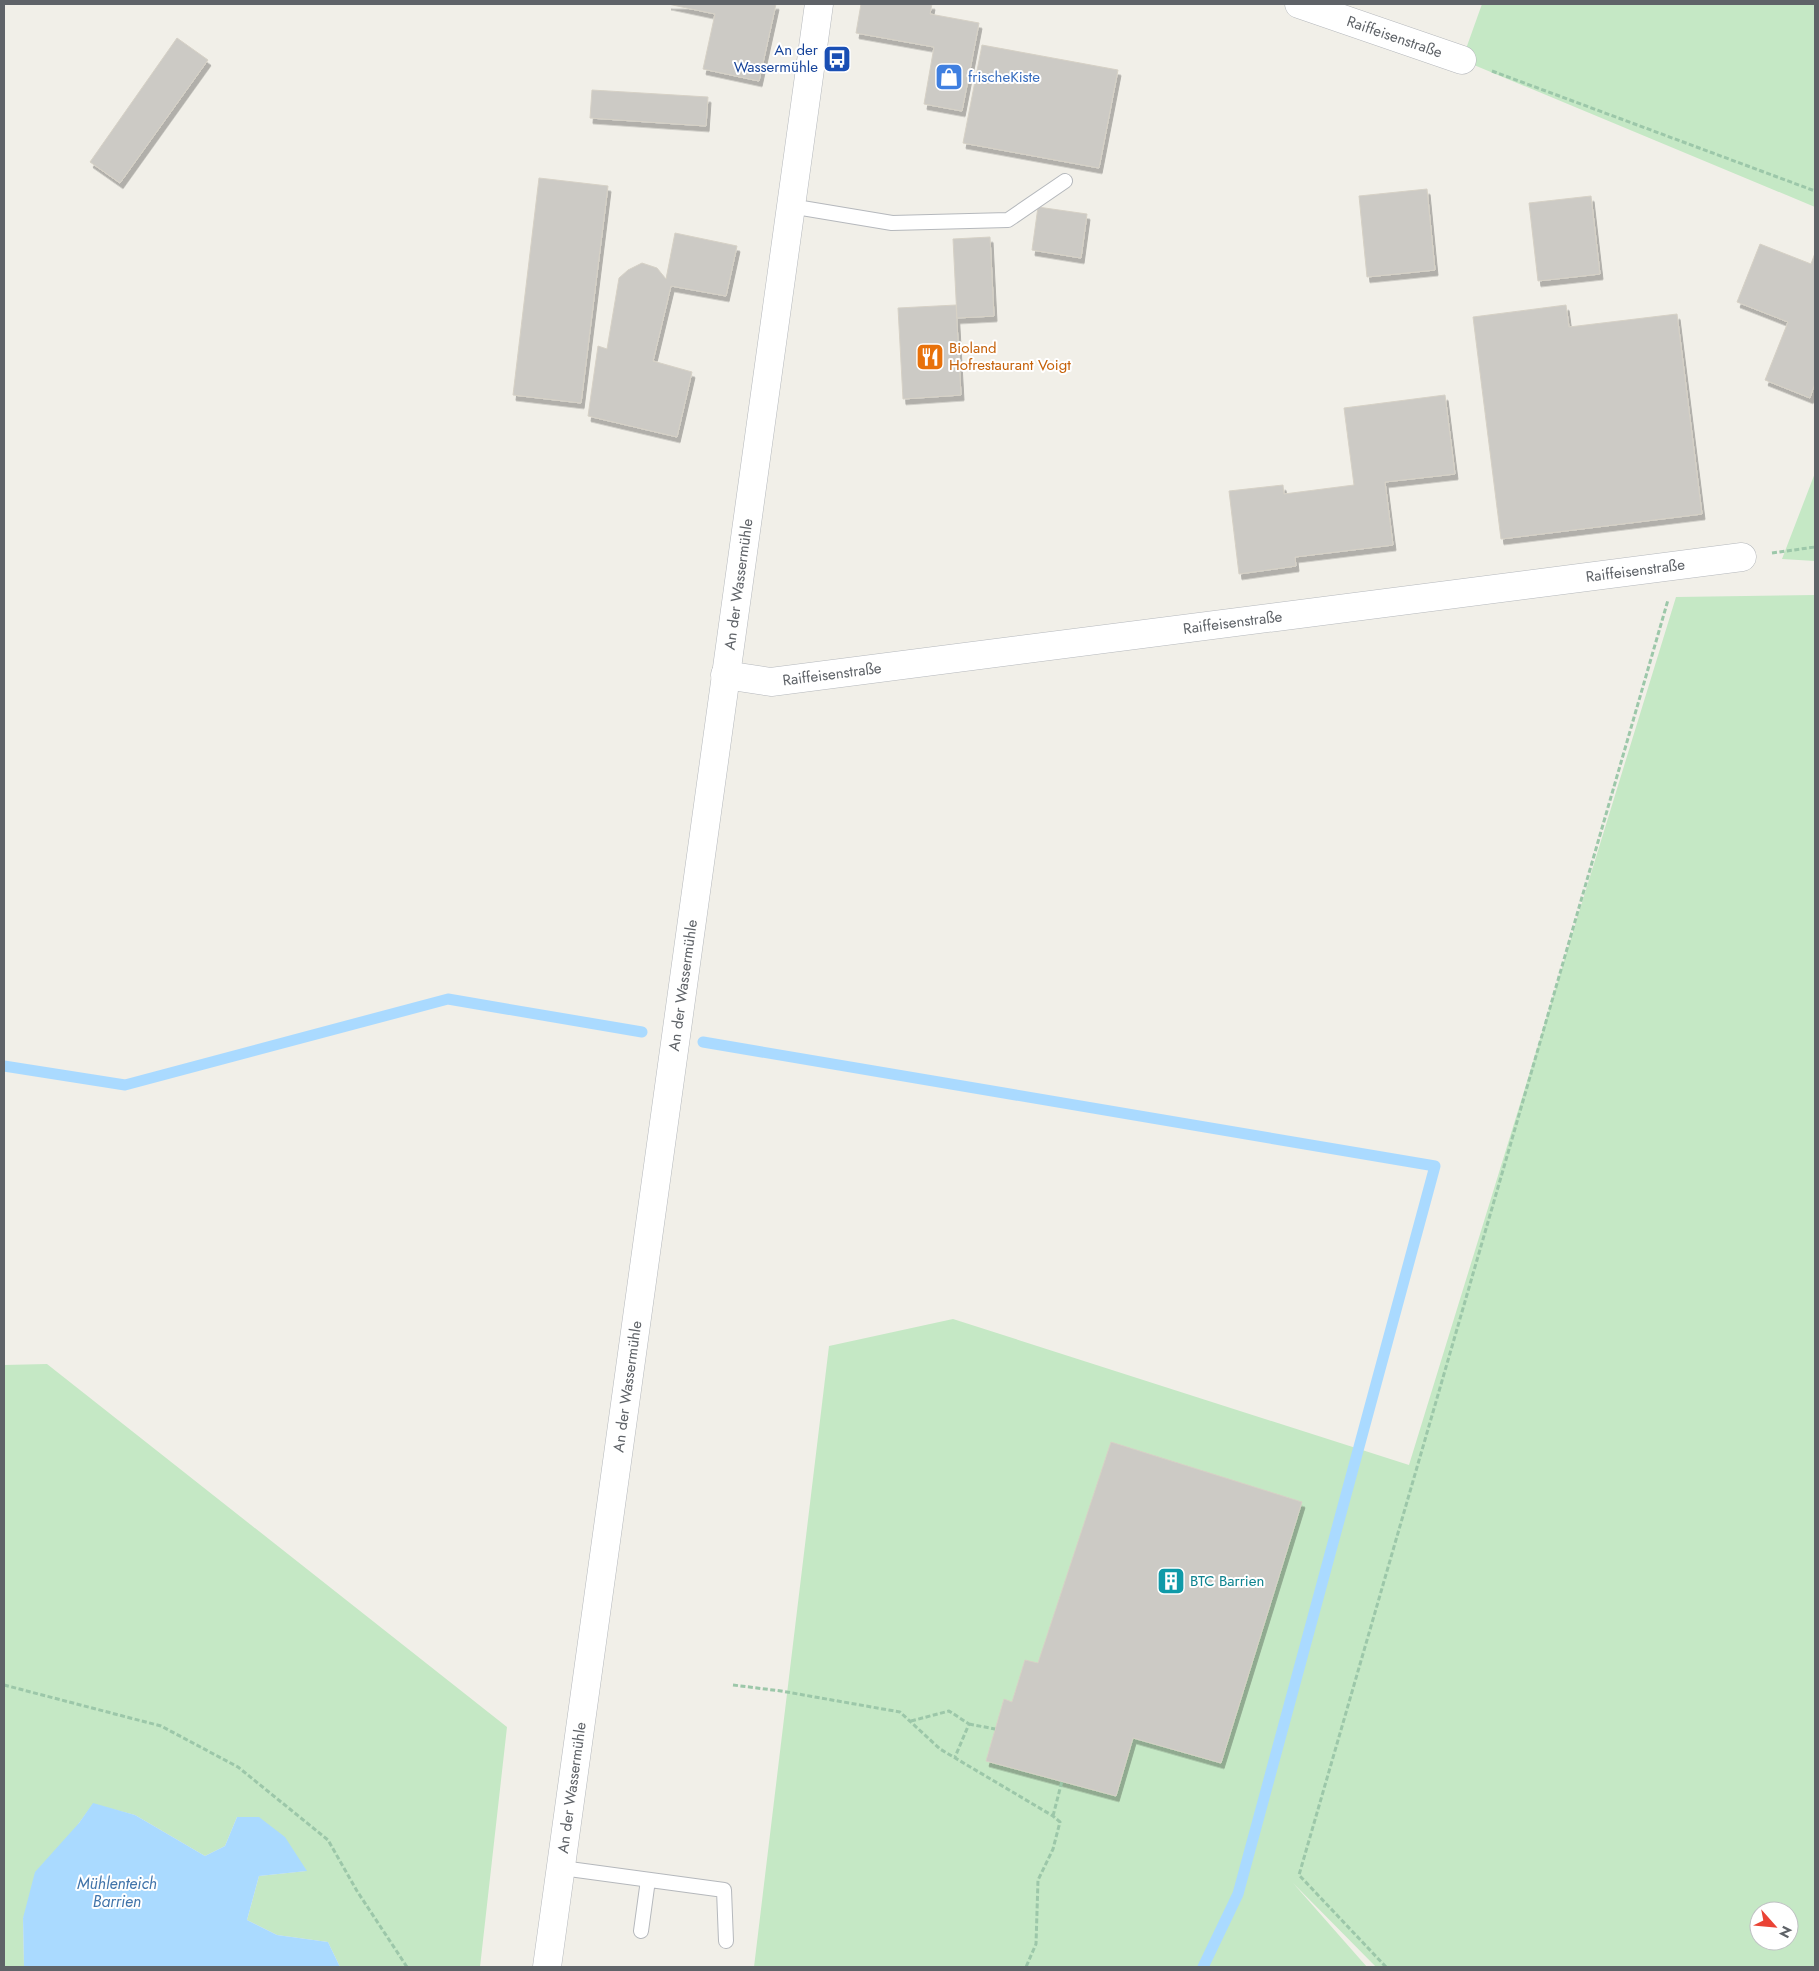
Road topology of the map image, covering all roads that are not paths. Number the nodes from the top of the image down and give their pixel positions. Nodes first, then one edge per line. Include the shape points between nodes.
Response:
1 (818, 4) edge
2 (1299, 4) edge
3 (1462, 60) road end
4 (1065, 181) dead end
5 (790, 206) junction
6 (1742, 557) road end
7 (725, 675) junction
8 (562, 1868) junction
9 (648, 1880) junction
10 (641, 1931) dead end
11 (726, 1941) dead end
12 (547, 1967) edge

1 - 5 street, An der Wassermühle
2 - 3 street, Raiffeisenstraße
4 - 5 lane via 1008,220 892,223
5 - 7 street, An der Wassermühle
6 - 7 street, Raiffeisenstraße via 771,682
7 - 8 street, An der Wassermühle
8 - 9 lane
8 - 12 street, An der Wassermühle
9 - 10 lane
9 - 11 lane via 724,1890

